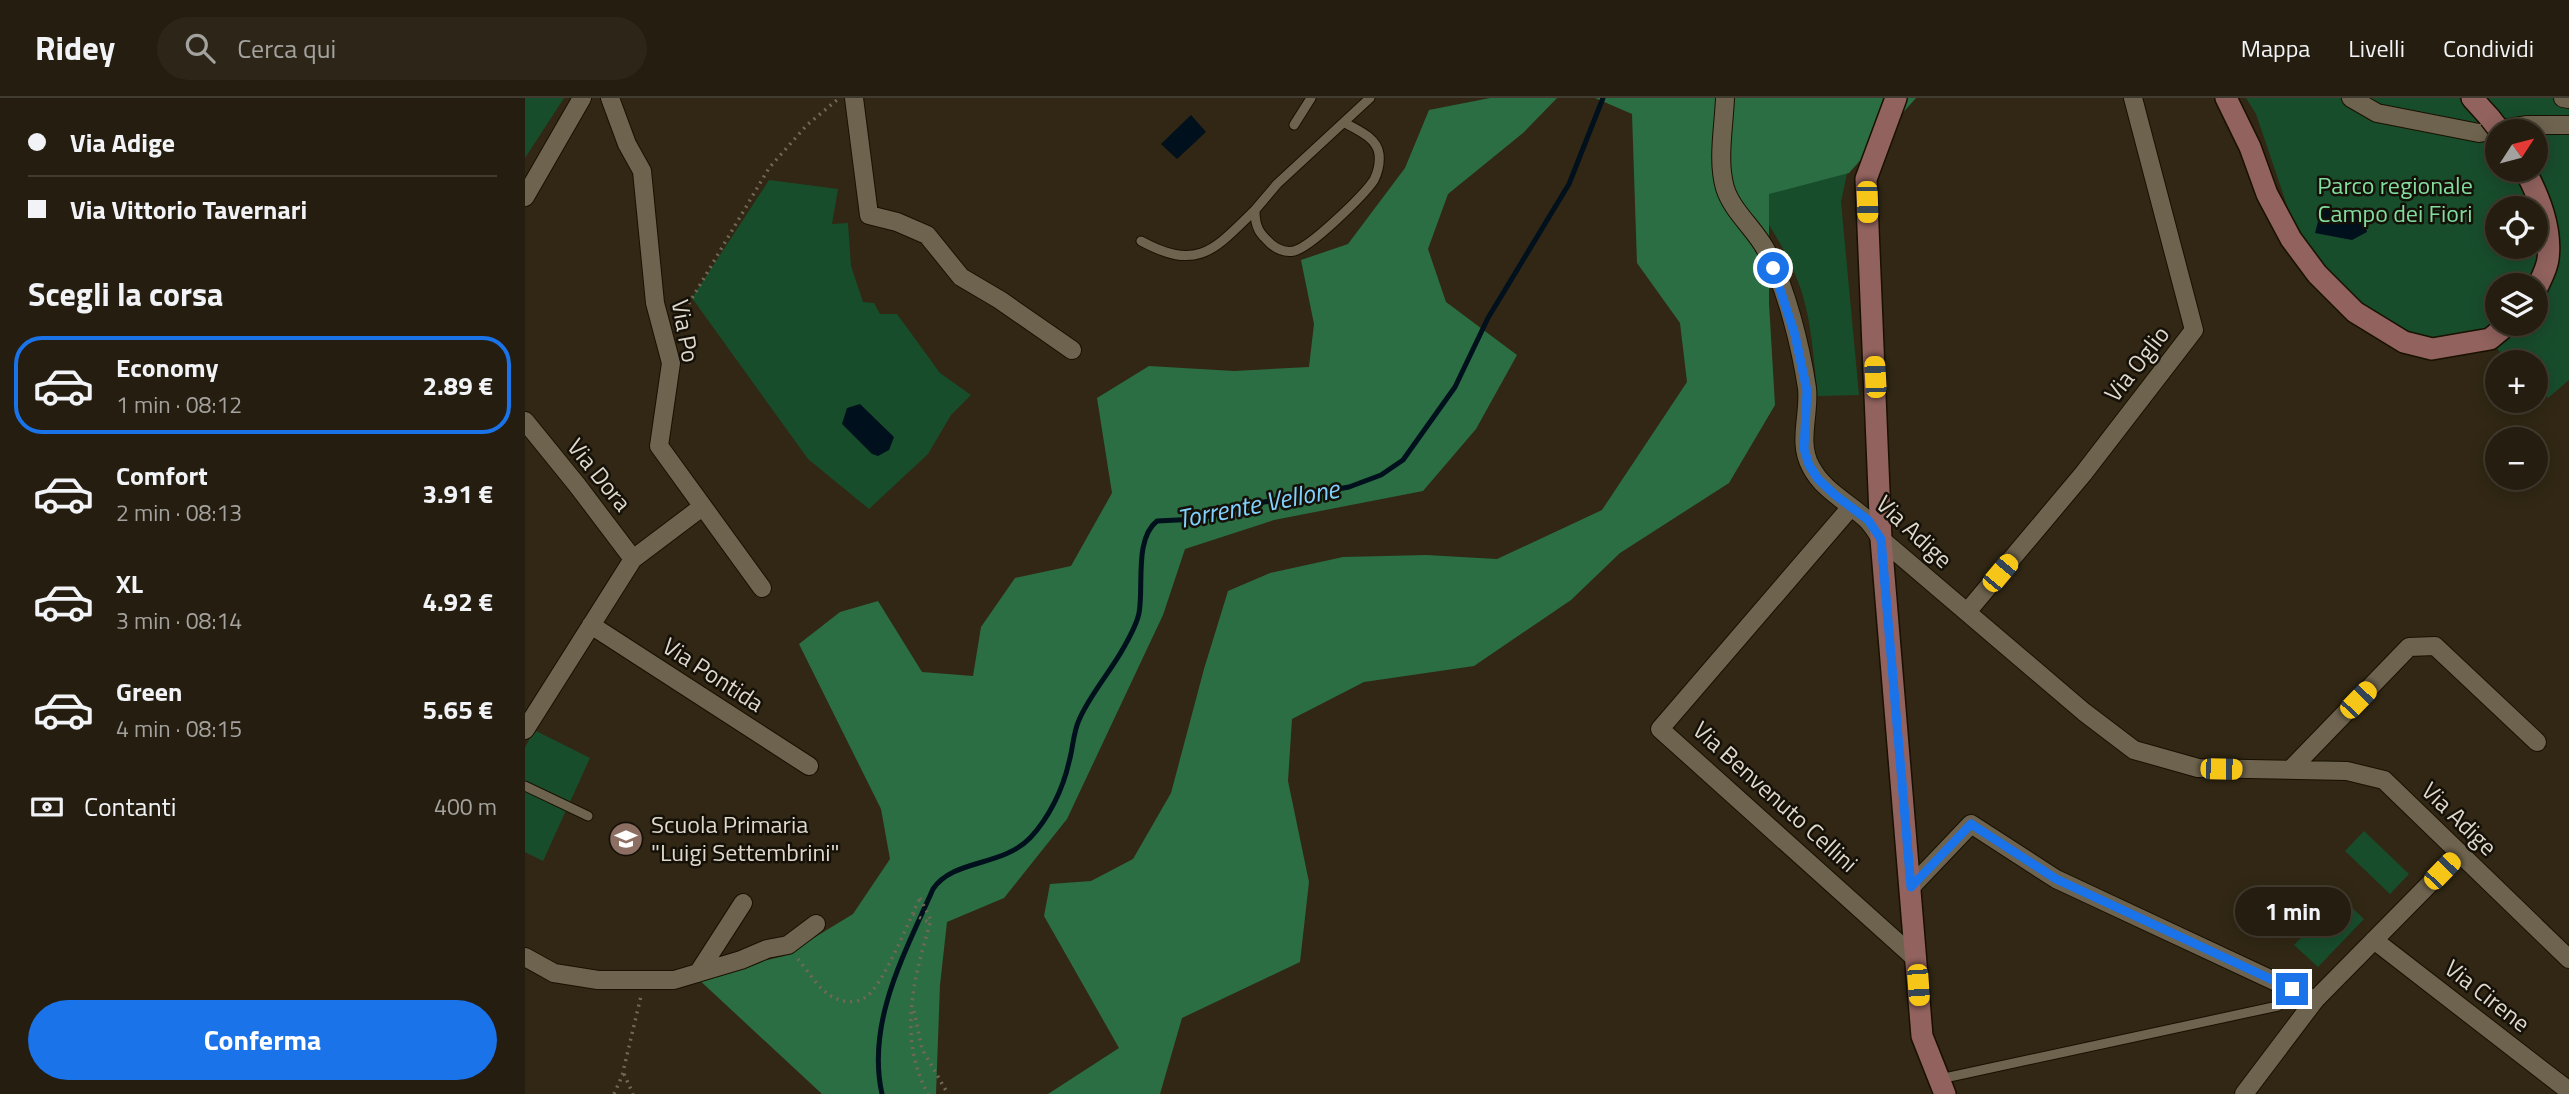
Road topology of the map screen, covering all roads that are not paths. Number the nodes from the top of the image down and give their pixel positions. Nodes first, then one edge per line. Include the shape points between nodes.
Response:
1 (582, 98) edge
2 (610, 98) edge
3 (854, 98) edge
4 (1311, 98) edge
5 (1370, 98) edge
6 (1725, 98) edge
7 (1896, 98) edge
8 (2133, 98) edge
9 (2226, 98) edge
10 (2351, 98) edge
11 (2472, 98) edge
12 (2563, 98) edge
13 (2569, 99) edge
14 (2490, 119) edge
15 (1345, 123) junction
16 (1294, 125) dead end
17 (2569, 125) edge
18 (2531, 182) edge
19 (525, 197) edge
20 (1255, 211) junction
21 (1141, 241) dead end
22 (2543, 273) edge
23 (2494, 336) edge
24 (1072, 350) dead end
25 (525, 421) edge
26 (702, 507) junction
27 (1851, 507) junction
28 (1881, 539) junction
29 (633, 559) junction
30 (762, 588) dead end
31 (1967, 612) junction
32 (591, 625) junction
33 (525, 730) edge
34 (2537, 742) dead end
35 (809, 766) dead end
36 (2290, 770) junction
37 (525, 786) edge
38 (588, 816) dead end
39 (2459, 854) junction
40 (1911, 887) junction
41 (743, 903) dead end
42 (816, 924) dead end
43 (2374, 940) junction
44 (525, 957) edge
45 (1916, 959) junction
46 (2569, 959) edge
47 (698, 973) junction
48 (2315, 1000) junction
49 (2278, 1006) dead end
50 (1942, 1086) edge
51 (2569, 1091) edge
52 (2244, 1094) edge

1 - 19 street
2 - 26 street, Via Po via 642,172 655,303 671,363 659,446
3 - 24 street via 869,215 927,235 961,277
4 - 16 lane
5 - 15 lane
6 - 27 street, Via Adige via 1722,176 1726,192 1766,250 1784,298 1807,391 1804,449 1818,479
7 - 28 street via 1866,179
8 - 31 street, Via Oglio via 2194,330 2083,474
9 - 23 street via 2291,239 2317,274 2355,312 2403,342 2432,349
10 - 17 street via 2377,113 2479,133 2526,125
11 - 14 street
12 - 13 street
15 - 20 lane via 1277,184
15 - 20 lane via 1373,140 1379,167 1374,179 1338,218 1296,251 1284,251 1262,235
18 - 22 street via 2547,228 2548,261
20 - 21 lane via 1215,246 1192,257 1174,256
25 - 29 street, Via Dora
26 - 29 street
26 - 30 street, Via Po
27 - 28 street, Via Adige via 1868,520
27 - 45 street, Via Benvenuto Cellini via 1660,729
28 - 31 street, Via Adige
28 - 40 street
29 - 32 street
31 - 36 street, Via Adige via 2134,750 2198,768
32 - 33 street
32 - 35 street, Via Pontida
34 - 36 street via 2435,646 2409,647
36 - 39 street, Via Adige via 2347,771 2384,780
37 - 38 lane
39 - 43 street
39 - 46 street, Via Adige
40 - 45 street
40 - 48 street via 1971,824 2056,879
41 - 47 street
42 - 47 street via 788,945
43 - 48 street
43 - 51 street, Via Cirene
44 - 47 street via 554,973 598,980 674,980
45 - 50 street via 1922,1037
48 - 52 street
49 - 50 lane

